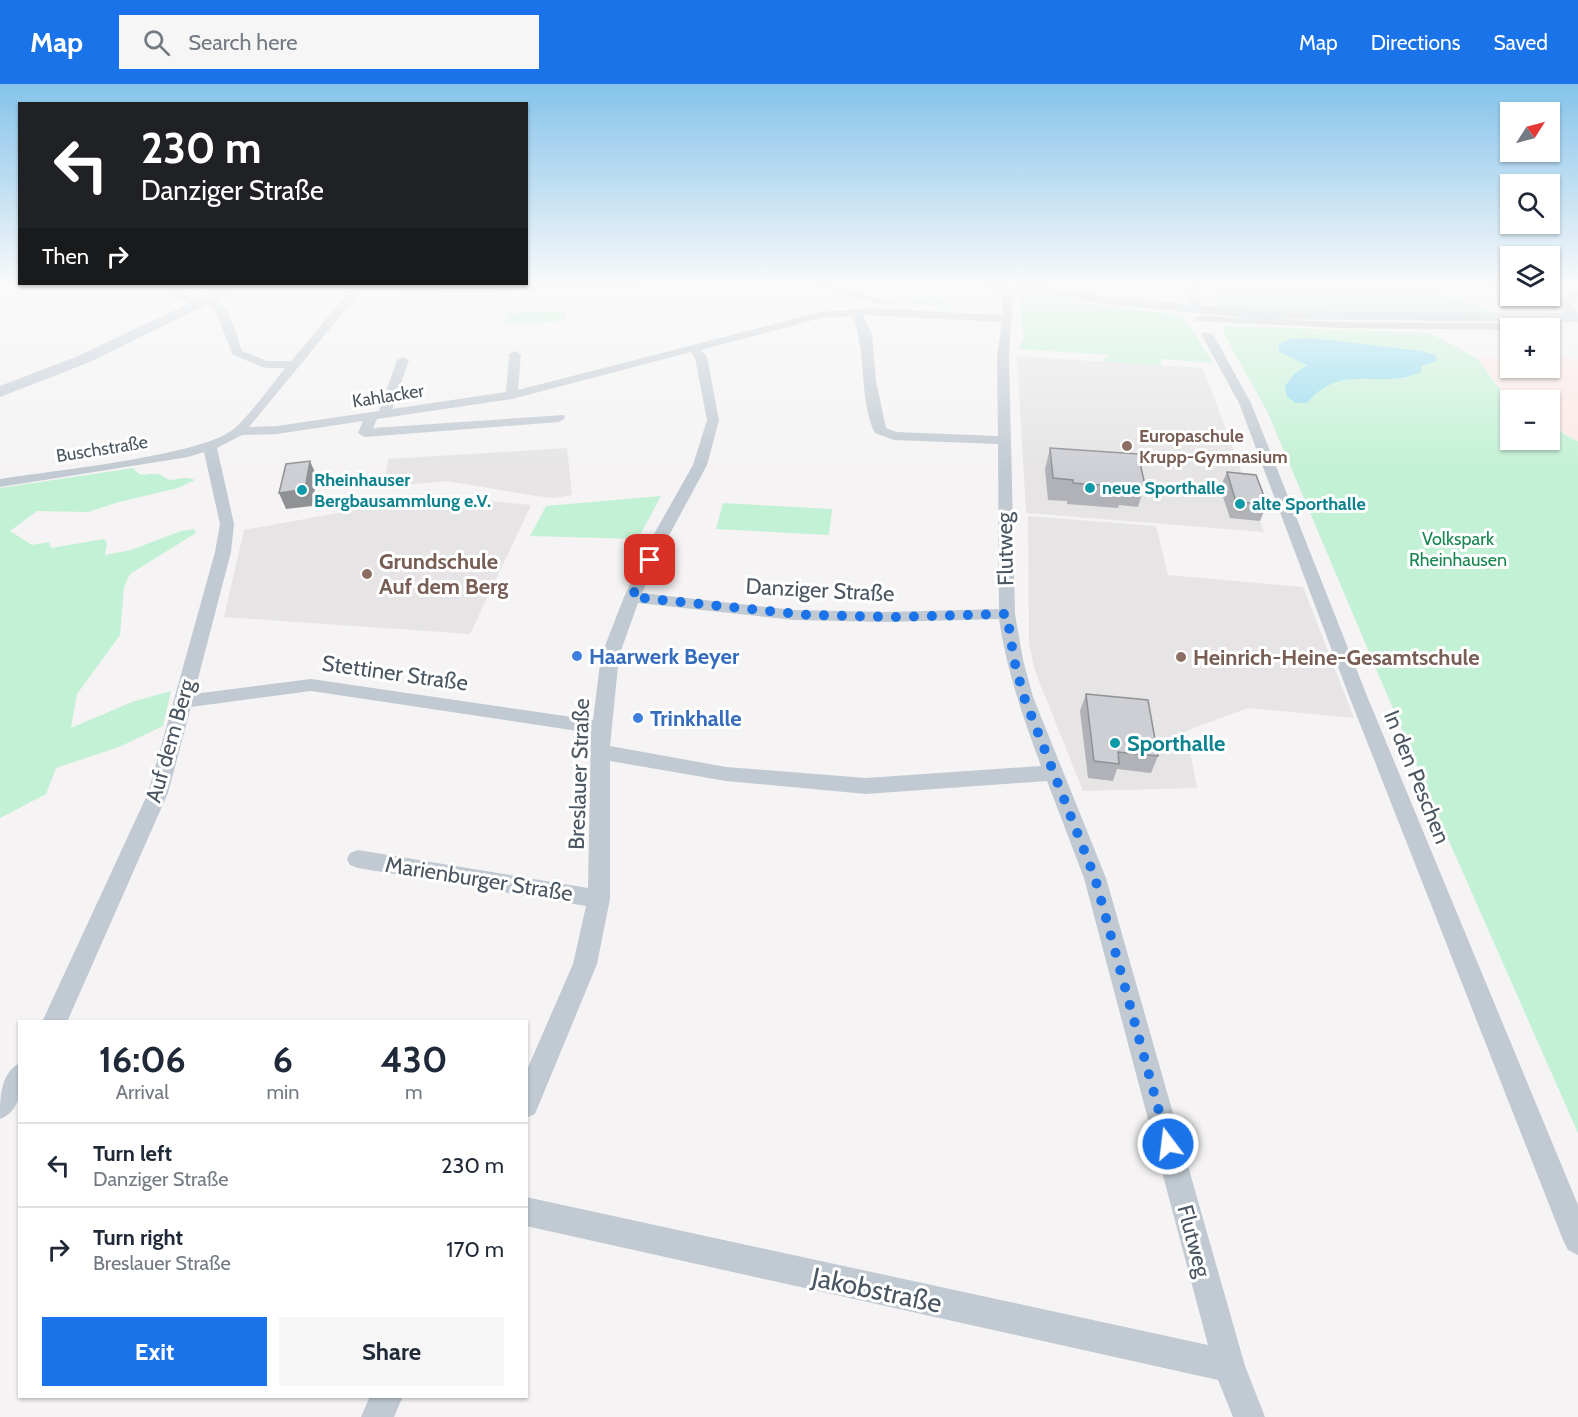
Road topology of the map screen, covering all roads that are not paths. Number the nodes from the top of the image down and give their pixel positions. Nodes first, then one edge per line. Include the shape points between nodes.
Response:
1 (111, 346) edge
2 (234, 346) edge
3 (308, 346) edge
4 (704, 346) edge
5 (867, 346) edge
6 (1004, 346) edge
7 (1215, 346) edge
8 (694, 349) junction
9 (514, 354) dead end
10 (403, 360) dead end
11 (292, 365) junction
12 (0, 392) edge
13 (512, 395) junction
14 (378, 416) junction
15 (559, 418) dead end
16 (239, 431) junction
17 (1005, 440) junction
18 (210, 447) junction
19 (0, 483) edge
20 (632, 597) junction
21 (1007, 614) junction
22 (181, 702) junction
23 (601, 728) junction
24 (603, 752) junction
25 (1055, 773) junction
26 (358, 859) dead end
27 (599, 899) junction
28 (55, 1020) edge
29 (528, 1100) edge
30 (528, 1211) edge
31 (1578, 1240) edge
32 (1228, 1366) junction
33 (386, 1398) edge
34 (377, 1417) edge
35 (1249, 1417) edge

1 - 12 street
2 - 11 street via 237,353 265,364
3 - 11 street
4 - 8 street, Kahlacker
5 - 17 street via 880,430 894,436
6 - 17 street, Flutweg
7 - 31 street, In den Peschen via 1245,403 1364,711
8 - 13 street, Kahlacker
8 - 20 street, Breslauer Straße via 701,357 713,420 700,465
9 - 13 street
10 - 14 street
11 - 16 street
13 - 14 street, Kahlacker
14 - 15 street via 365,434
14 - 16 street, Kahlacker via 277,430
16 - 18 street, Buschstraße
17 - 21 street, Flutweg
18 - 19 street, Buschstraße via 88,471
18 - 22 street, Auf dem Berg via 227,524 223,552
20 - 21 street, Danziger Straße via 808,615
20 - 23 street, Breslauer Straße via 610,656
21 - 25 street, Flutweg via 1024,697
22 - 23 street, Stettiner Straße via 311,685
22 - 28 street, Auf dem Berg via 158,793
23 - 24 street, Breslauer Straße
24 - 25 street via 726,774 866,786
24 - 27 street, Breslauer Straße
25 - 32 street, Flutweg via 1095,878 1122,969
26 - 27 street, Marienburger Straße
27 - 29 street, Breslauer Straße via 585,964
30 - 32 street, Jakobstraße
32 - 35 street, Flutweg
33 - 34 street

